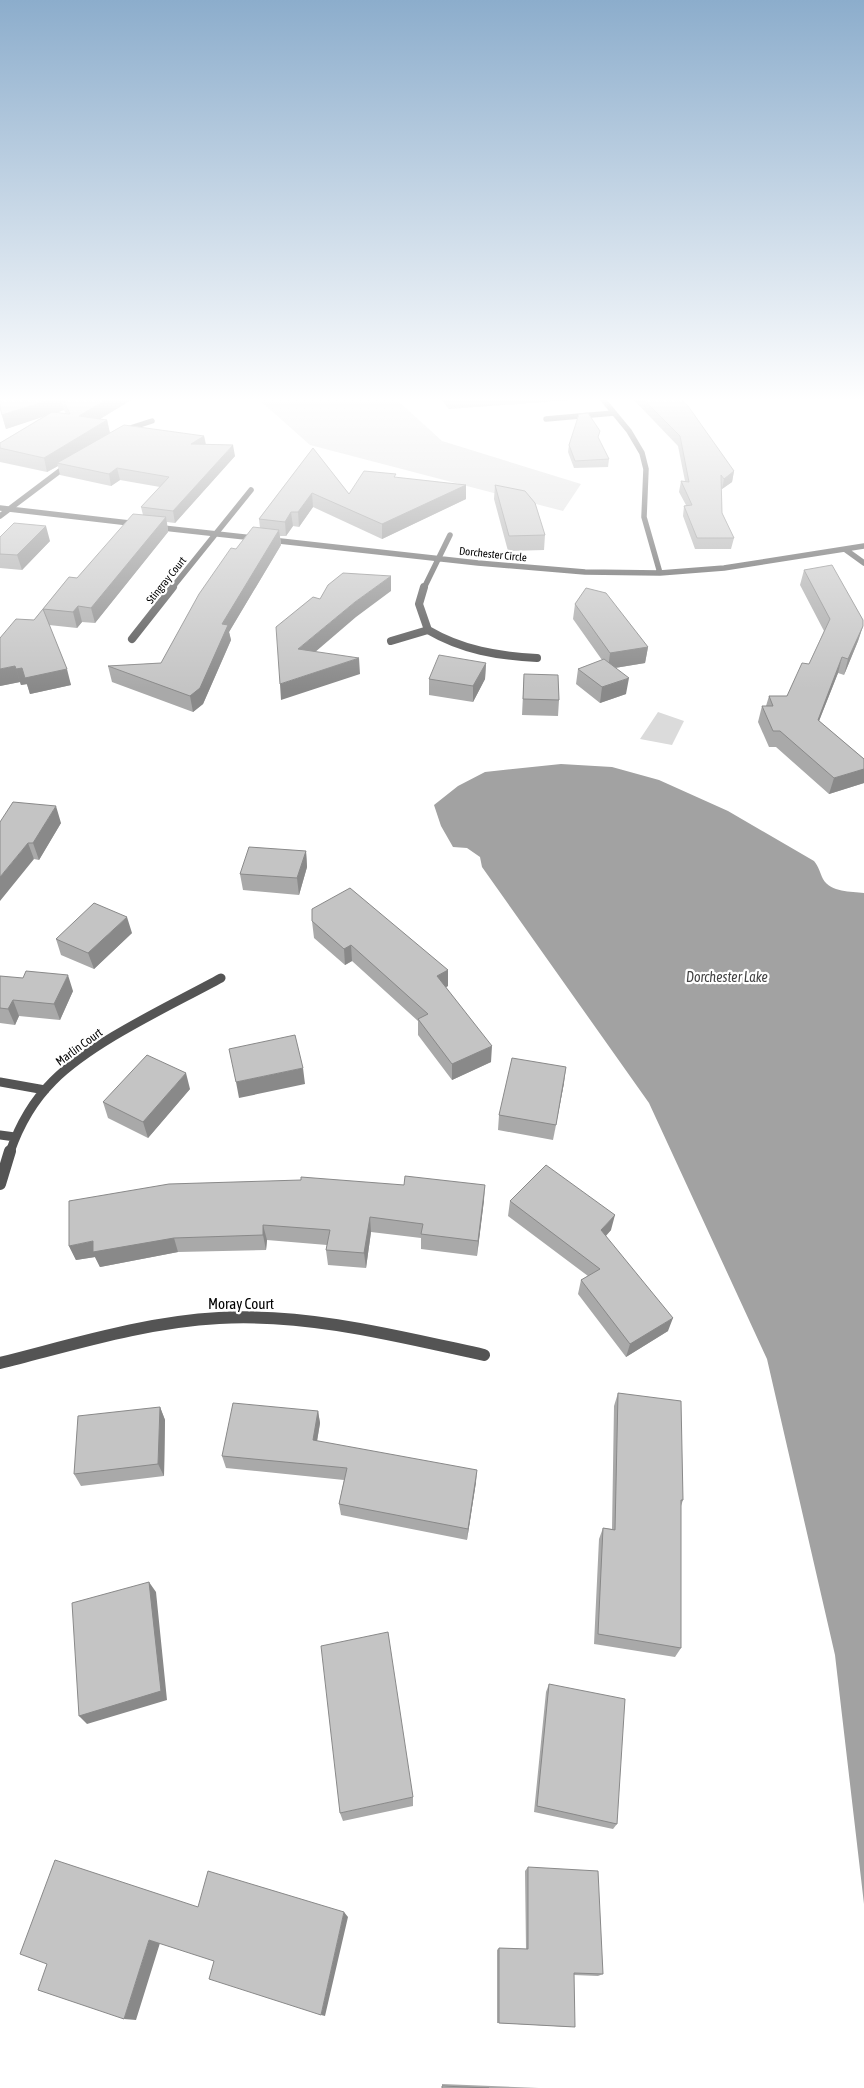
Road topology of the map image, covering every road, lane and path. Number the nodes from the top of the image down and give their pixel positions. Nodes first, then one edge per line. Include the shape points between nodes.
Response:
1 (28, 494) edge
2 (247, 494) edge
3 (646, 494) edge
4 (0, 508) edge
5 (8, 509) junction
6 (0, 516) edge
7 (216, 534) junction
8 (450, 535) dead end
9 (864, 546) edge
10 (846, 550) junction
11 (440, 559) junction
12 (864, 563) edge
13 (660, 573) junction
14 (428, 630) junction
15 (132, 639) dead end
16 (391, 640) dead end
17 (537, 658) dead end
18 (221, 978) dead end
19 (0, 1082) edge
20 (45, 1090) junction
21 (0, 1135) edge
22 (15, 1137) junction
23 (0, 1184) edge
24 (484, 1355) dead end
25 (0, 1362) edge

1 - 5 street
2 - 7 street, Stingray Court
3 - 13 street via 645,522
4 - 5 street, Dorchester Circle
5 - 6 street
5 - 7 street, Dorchester Circle
7 - 11 street, Dorchester Circle
7 - 15 street, Stingray Court
8 - 11 street
9 - 10 street, Dorchester Circle
10 - 12 street
10 - 13 street, Dorchester Circle via 751,566
11 - 13 street, Dorchester Circle via 560,571
11 - 14 street via 419,604
14 - 16 street
14 - 17 street via 449,642 486,654
18 - 20 street, Marlin Court via 94,1049
19 - 20 street
20 - 22 street, Marlin Court
21 - 22 street
22 - 23 street, Marlin Court
24 - 25 street, Moray Court via 368,1331 249,1317 208,1319 127,1332

